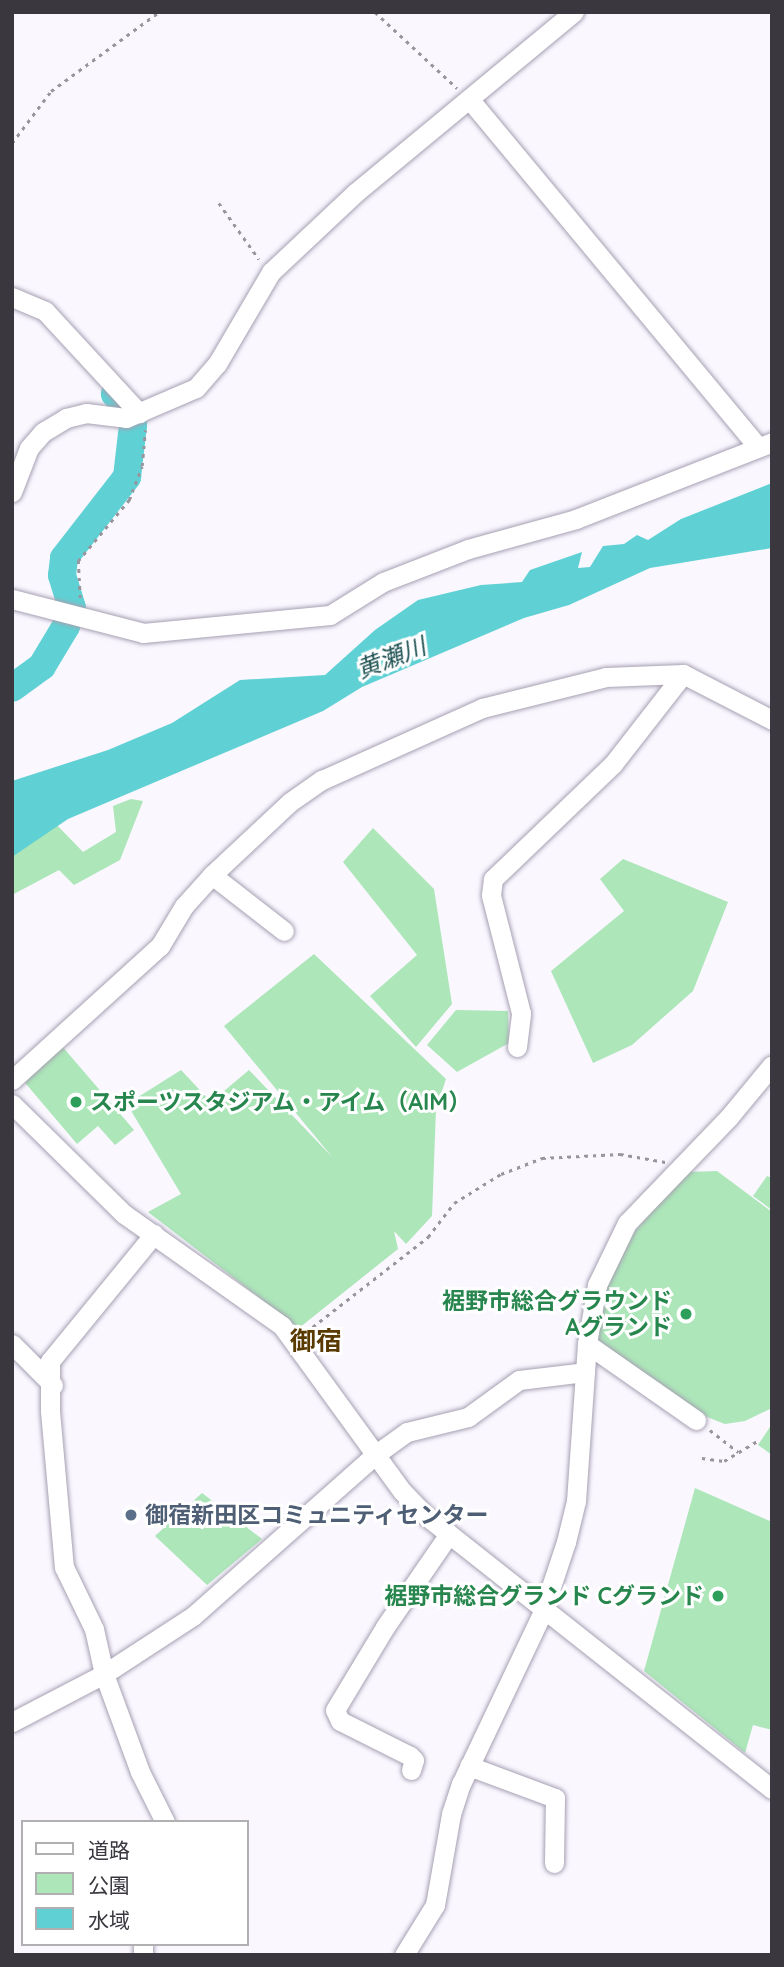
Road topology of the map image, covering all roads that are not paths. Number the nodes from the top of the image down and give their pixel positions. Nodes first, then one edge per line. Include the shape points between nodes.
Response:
1 (574, 12) edge
2 (470, 100) junction
3 (12, 298) edge
4 (135, 415) junction
5 (765, 444) edge
6 (21, 452) edge
7 (12, 492) edge
8 (12, 598) edge
9 (683, 674) junction
10 (772, 720) edge
11 (212, 875) junction
12 (284, 931) dead end
13 (517, 1047) dead end
14 (772, 1065) edge
15 (12, 1080) edge
16 (12, 1104) edge
17 (154, 1234) junction
18 (12, 1344) edge
19 (587, 1344) junction
20 (585, 1372) junction
21 (53, 1385) junction
22 (696, 1420) road end
23 (375, 1455) junction
24 (449, 1534) junction
25 (542, 1611) junction
26 (104, 1674) junction
27 (12, 1723) edge
28 (469, 1766) junction
29 (411, 1770) dead end
30 (772, 1789) edge
31 (164, 1820) edge
32 (554, 1863) dead end
33 (404, 1955) edge

1 - 2 street
2 - 4 street via 355,193 271,272 217,365 203,380 166,404
2 - 5 street
3 - 4 street via 45,311
4 - 6 street via 86,413 66,418
5 - 8 street via 576,519 468,549 383,583 330,615 143,634
6 - 7 street
9 - 10 street
9 - 11 street via 606,677 482,708 322,780 290,802
9 - 13 street via 613,764 493,879 491,895 521,1013
11 - 12 street
11 - 15 street via 184,906 160,946
14 - 19 street via 627,1223 597,1286
16 - 17 street via 108,1200
17 - 21 street via 50,1361
17 - 23 street via 255,1304 294,1341
18 - 21 street
19 - 20 street
19 - 22 street
20 - 23 street via 519,1380 467,1418 407,1432
20 - 25 street via 576,1502
21 - 26 street via 52,1445 64,1567 94,1629
23 - 24 street via 402,1491
23 - 26 street via 193,1616
24 - 25 street
24 - 29 street via 335,1710 340,1721 410,1756 414,1760
25 - 28 street
25 - 30 street
26 - 27 street
26 - 31 street via 140,1772
28 - 32 street via 555,1798
28 - 33 street via 451,1814 435,1905

